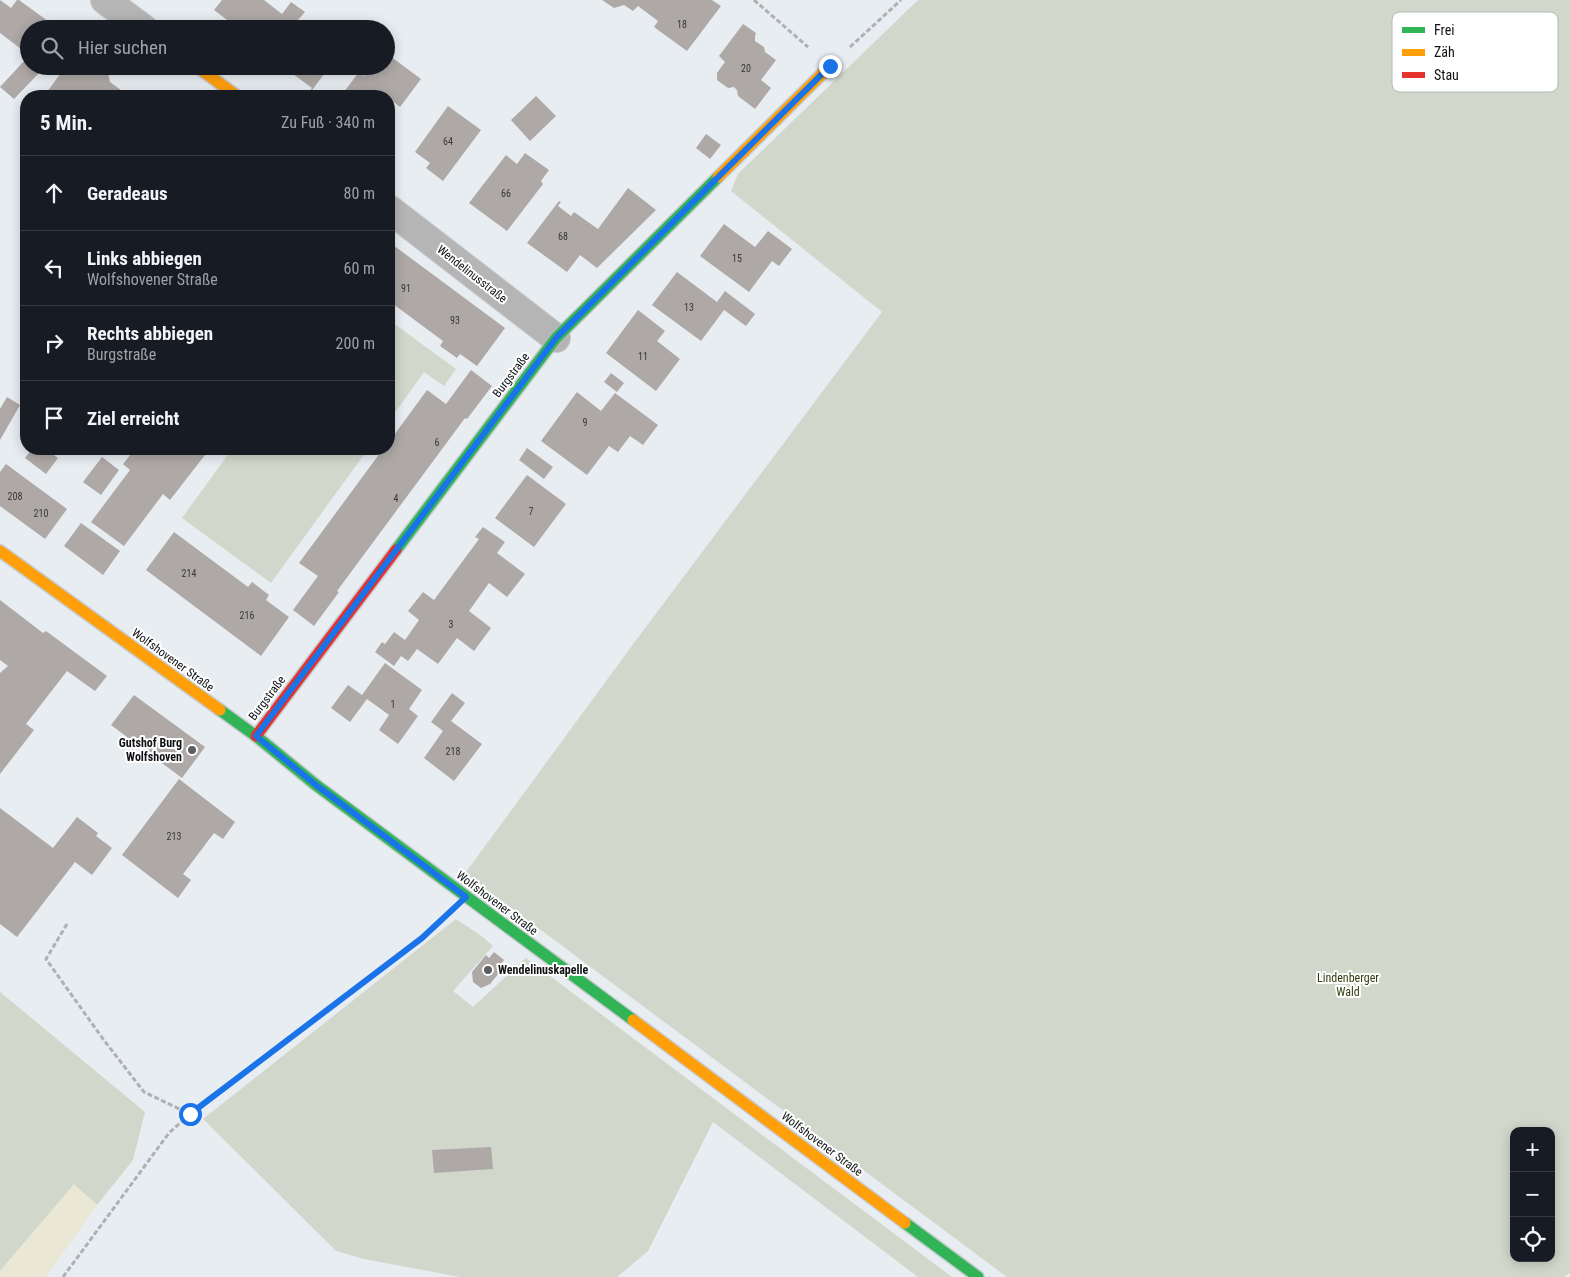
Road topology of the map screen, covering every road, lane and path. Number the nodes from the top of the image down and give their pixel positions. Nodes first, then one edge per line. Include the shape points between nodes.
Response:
1 (105, 0) edge
2 (754, 0) edge
3 (901, 0) edge
4 (132, 20) edge
5 (871, 28) dead end
6 (830, 66) joint
7 (209, 75) edge
8 (230, 90) edge
9 (395, 214) edge
10 (556, 338) junction
11 (0, 551) edge
12 (256, 736) junction
13 (466, 897) junction
14 (67, 924) dead end
15 (190, 1114) junction
16 (63, 1277) edge
17 (978, 1277) edge

1 - 4 street
2 - 6 path
3 - 5 path
6 - 10 street, Burgstraße
7 - 8 street
9 - 10 street, Wendelinusstraße
10 - 12 street, Burgstraße
11 - 12 street, Wolfshovener Straße
12 - 13 street, Wolfshovener Straße
13 - 15 path via 422,938
13 - 17 street, Wolfshovener Straße
14 - 15 path via 46,959 144,1092
15 - 16 path via 169,1134

